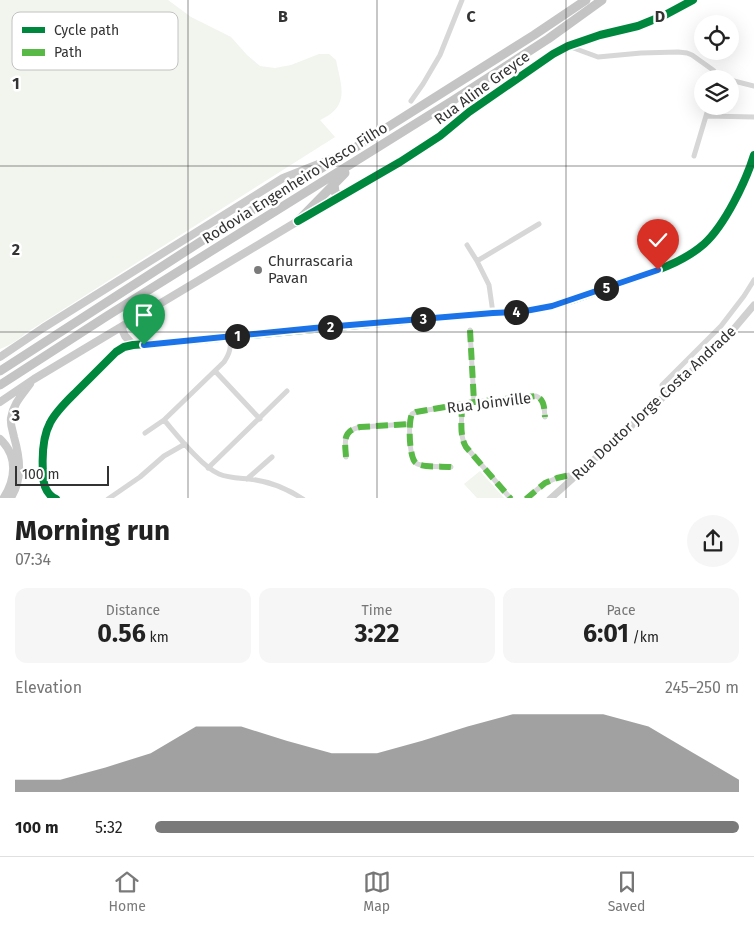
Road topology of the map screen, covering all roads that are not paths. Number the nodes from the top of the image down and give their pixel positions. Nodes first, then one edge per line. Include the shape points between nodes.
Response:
1 (462, 0) edge
2 (586, 0) edge
3 (602, 0) edge
4 (693, 0) edge
5 (568, 46) junction
6 (713, 70) edge
7 (739, 82) edge
8 (754, 86) edge
9 (411, 101) dead end
10 (707, 116) joint
11 (754, 117) edge
12 (345, 154) junction
13 (754, 155) edge
14 (694, 156) dead end
15 (356, 162) junction
16 (334, 184) junction
17 (340, 197) junction
18 (298, 221) junction
19 (539, 224) dead end
20 (467, 245) dead end
21 (477, 260) junction
22 (754, 280) edge
23 (754, 305) edge
24 (493, 313) junction
25 (122, 327) junction
26 (470, 330) dead end
27 (230, 337) junction
28 (133, 345) junction
29 (0, 356) edge
30 (0, 371) edge
31 (215, 371) junction
32 (34, 379) junction
33 (0, 385) edge
34 (287, 391) dead end
35 (665, 396) junction
36 (0, 402) edge
37 (474, 402) junction
38 (462, 405) junction
39 (545, 417) dead end
40 (260, 419) junction
41 (164, 420) junction
42 (410, 424) junction
43 (145, 433) dead end
44 (0, 439) edge
45 (185, 444) junction
46 (346, 457) dead end
47 (272, 458) dead end
48 (451, 467) dead end
49 (208, 468) junction
50 (579, 473) junction
51 (248, 479) junction
52 (3, 498) edge
53 (10, 498) edge
54 (56, 498) edge
55 (108, 498) edge
56 (303, 498) edge
57 (511, 498) edge
58 (526, 498) edge
59 (550, 498) edge

1 - 9 street via 440,55
2 - 12 highway, Rodovia Engenheiro Vasco Filho
3 - 15 highway, Rodovia Engenheiro Vasco Filho via 548,39
4 - 5 street, Rua Aline Greyce via 638,26
5 - 6 street via 598,56 687,53
5 - 17 street, Rua Aline Greyce via 469,112 440,136
7 - 8 street
10 - 11 street
10 - 14 street
12 - 29 main road via 283,178
12 - 30 highway, Rodovia Engenheiro Vasco Filho
13 - 24 street via 719,227 692,254 658,270 552,306
15 - 16 highway
15 - 33 highway, Rodovia Engenheiro Vasco Filho
16 - 17 highway
16 - 18 highway
17 - 18 street, Rua Aline Greyce
18 - 25 main road, Rua Aline Greyce
19 - 21 street
20 - 21 street
21 - 24 street via 489,285
22 - 35 street via 721,326 662,385
23 - 35 main road, Rua Doutor Jorge Costa Andrade via 721,344
24 - 27 street
25 - 28 main road
25 - 32 main road, Rua Aline Greyce
26 - 37 street
27 - 28 street
27 - 31 street via 229,354
28 - 54 street via 116,352 67,401 50,423 44,438 43,480 49,494
31 - 40 street
31 - 41 street
32 - 36 main road, Rua Aline Greyce
32 - 53 main road via 16,402 11,419 20,465 17,484
34 - 40 street
35 - 50 main road, Rua Doutor Jorge Costa Andrade
37 - 38 street, Rua Joinville
37 - 39 street, Rua Joinville via 536,396 544,403
38 - 42 street, Rua Joinville via 416,412 412,414
38 - 57 street via 462,441
40 - 49 street
41 - 43 street
41 - 45 street
42 - 46 street via 352,429 345,439
42 - 48 street via 415,463
44 - 52 main road via 14,463 11,483
45 - 49 street
45 - 55 street
47 - 51 street
49 - 51 street via 220,475
50 - 58 street via 545,483
50 - 59 main road, Rua Doutor Jorge Costa Andrade
51 - 56 street via 273,484

